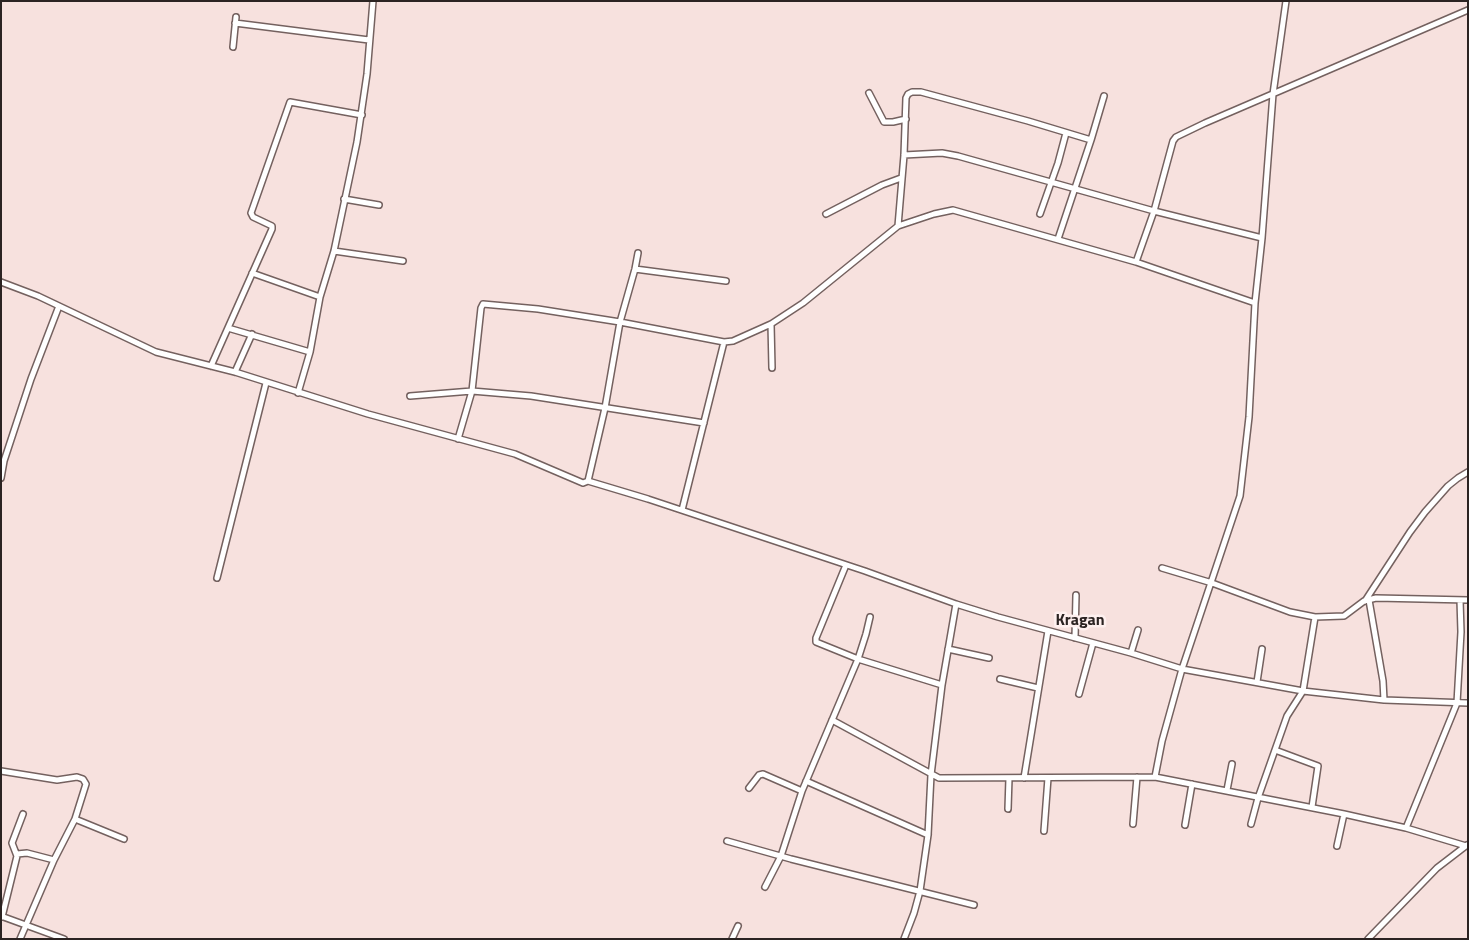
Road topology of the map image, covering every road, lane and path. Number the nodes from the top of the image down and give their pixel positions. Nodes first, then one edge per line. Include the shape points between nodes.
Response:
1 (373, 1) edge
2 (1286, 1) edge
3 (1468, 10) edge
4 (236, 17) dead end
5 (235, 24) junction
6 (369, 40) junction
7 (233, 47) dead end
8 (869, 93) dead end
9 (1273, 94) junction
10 (1104, 96) dead end
11 (362, 115) junction
12 (906, 119) junction
13 (1066, 133) junction
14 (1091, 140) junction
15 (904, 155) junction
16 (901, 178) junction
17 (1052, 182) junction
18 (1074, 188) junction
19 (344, 199) junction
20 (379, 205) dead end
21 (1154, 211) junction
22 (826, 214) dead end
23 (1040, 214) dead end
24 (898, 226) junction
25 (1262, 238) junction
26 (1058, 239) junction
27 (334, 251) junction
28 (638, 253) dead end
29 (403, 261) dead end
30 (1136, 262) junction
31 (635, 270) junction
32 (252, 273) junction
33 (726, 281) dead end
34 (1, 282) edge
35 (320, 297) junction
36 (1255, 303) junction
37 (59, 306) junction
38 (620, 322) junction
39 (771, 324) junction
40 (228, 328) junction
41 (252, 334) junction
42 (724, 342) junction
43 (310, 352) junction
44 (211, 366) junction
45 (772, 368) dead end
46 (235, 372) junction
47 (266, 383) junction
48 (472, 391) junction
49 (298, 393) junction
50 (410, 396) dead end
51 (605, 408) junction
52 (704, 423) junction
53 (458, 439) junction
54 (3, 461) edge
55 (1468, 472) edge
56 (1, 478) edge
57 (588, 481) junction
58 (682, 510) junction
59 (846, 565) junction
60 (1162, 568) dead end
61 (217, 578) dead end
62 (1212, 583) junction
63 (1076, 594) dead end
64 (1366, 600) junction
65 (1460, 600) junction
66 (1468, 600) edge
67 (956, 604) junction
68 (870, 616) dead end
69 (1315, 618) junction
70 (1138, 630) dead end
71 (1048, 631) junction
72 (1075, 638) junction
73 (1093, 643) junction
74 (948, 648) junction
75 (1262, 648) dead end
76 (1132, 653) junction
77 (989, 658) dead end
78 (858, 659) junction
79 (1182, 669) junction
80 (1000, 679) dead end
81 (1256, 682) junction
82 (942, 686) junction
83 (1038, 688) junction
84 (1302, 691) junction
85 (1079, 694) dead end
86 (1384, 700) junction
87 (1457, 703) junction
88 (1468, 703) edge
89 (832, 720) junction
90 (1275, 750) junction
91 (1232, 764) dead end
92 (1, 771) edge
93 (931, 775) junction
94 (1137, 777) junction
95 (1155, 777) junction
96 (1009, 778) junction
97 (1024, 778) junction
98 (1048, 778) junction
99 (806, 781) junction
100 (1192, 784) junction
101 (749, 788) dead end
102 (1227, 790) junction
103 (802, 791) junction
104 (1258, 798) junction
105 (1312, 807) junction
106 (1008, 809) dead end
107 (23, 814) dead end
108 (1344, 814) junction
109 (74, 820) junction
110 (1133, 824) dead end
111 (1251, 824) dead end
112 (1185, 825) dead end
113 (1406, 828) junction
114 (1044, 831) dead end
115 (928, 835) junction
116 (124, 840) dead end
117 (727, 841) dead end
118 (1337, 846) dead end
119 (1467, 846) edge
120 (16, 854) junction
121 (781, 856) junction
122 (54, 860) junction
123 (765, 887) dead end
124 (920, 891) junction
125 (974, 905) dead end
126 (2, 917) edge
127 (26, 925) junction
128 (738, 926) dead end
129 (20, 939) edge
130 (64, 939) edge
131 (732, 939) edge
132 (904, 939) edge
133 (1368, 939) edge

1 - 6 street
2 - 9 street
3 - 9 street
4 - 5 street
5 - 6 street
5 - 7 street
6 - 11 street
8 - 12 street via 884,122
9 - 21 street via 1176,137
9 - 25 street
10 - 14 street
11 - 19 street
11 - 32 street via 290,102 251,213 272,228
12 - 13 street via 906,98 916,91
12 - 15 street
13 - 14 street
13 - 17 street
14 - 18 street
15 - 16 street
15 - 17 street via 947,154
16 - 22 street
16 - 24 street
17 - 18 street
17 - 23 street
18 - 21 street
18 - 26 street
19 - 20 street
19 - 27 street
21 - 25 street
21 - 30 street
24 - 26 street via 953,210
24 - 39 street via 803,303
25 - 36 street
26 - 30 street
27 - 29 street
27 - 35 street
28 - 31 street
30 - 36 street
31 - 33 street
31 - 38 street
32 - 35 street
32 - 40 street
34 - 37 street
35 - 43 street
36 - 62 street via 1249,417 1240,496
37 - 44 street via 156,352
37 - 54 street
38 - 42 street
38 - 48 street via 483,304
38 - 51 street
39 - 42 street
39 - 45 street
40 - 41 street
40 - 44 street
41 - 43 street
41 - 46 street
42 - 52 street
43 - 49 street
44 - 46 street
46 - 47 street
47 - 49 street
47 - 61 street
48 - 50 street
48 - 51 street via 531,396
48 - 53 street
49 - 53 street
51 - 52 street
51 - 57 street
52 - 58 street
53 - 57 street via 515,454 583,483
54 - 56 street
55 - 64 street via 1448,486 1425,512
57 - 58 street
58 - 59 street
59 - 67 street
59 - 78 street via 815,640
60 - 62 street
62 - 69 street
62 - 79 street
63 - 72 street
64 - 65 street
64 - 69 street via 1344,616
64 - 86 street
65 - 66 street
65 - 87 street
67 - 71 street
67 - 74 street
68 - 78 street
69 - 84 street
70 - 76 street
71 - 72 street
71 - 83 street
72 - 73 street
73 - 76 street
73 - 85 street
74 - 77 street
74 - 82 street
75 - 81 street
76 - 79 street
78 - 82 street
78 - 89 street
79 - 81 street
79 - 95 street
80 - 83 street
81 - 84 street
82 - 93 street
83 - 97 street
84 - 86 street
84 - 90 street via 1287,716
86 - 87 street
87 - 88 street
87 - 113 street
89 - 93 street
89 - 99 street
90 - 104 street
90 - 105 street via 1318,766
91 - 102 street
92 - 109 street via 57,780 76,777 86,781
93 - 96 street via 939,778
93 - 115 street
94 - 95 street
94 - 98 street
94 - 110 street
95 - 100 street
96 - 97 street
96 - 106 street
97 - 98 street
98 - 114 street
99 - 103 street
99 - 115 street
100 - 102 street
100 - 112 street
101 - 103 street via 758,775 763,774
102 - 104 street
103 - 121 street
104 - 105 street
104 - 111 street
105 - 108 street
107 - 120 street via 12,844
108 - 113 street
108 - 118 street
109 - 116 street
109 - 122 street
113 - 119 street
115 - 124 street
117 - 121 street
119 - 133 street via 1437,868
120 - 122 street via 27,853
120 - 126 street
121 - 123 street
121 - 124 street
122 - 127 street
124 - 125 street
124 - 132 street
126 - 127 street
127 - 129 street
127 - 130 street
128 - 131 street

